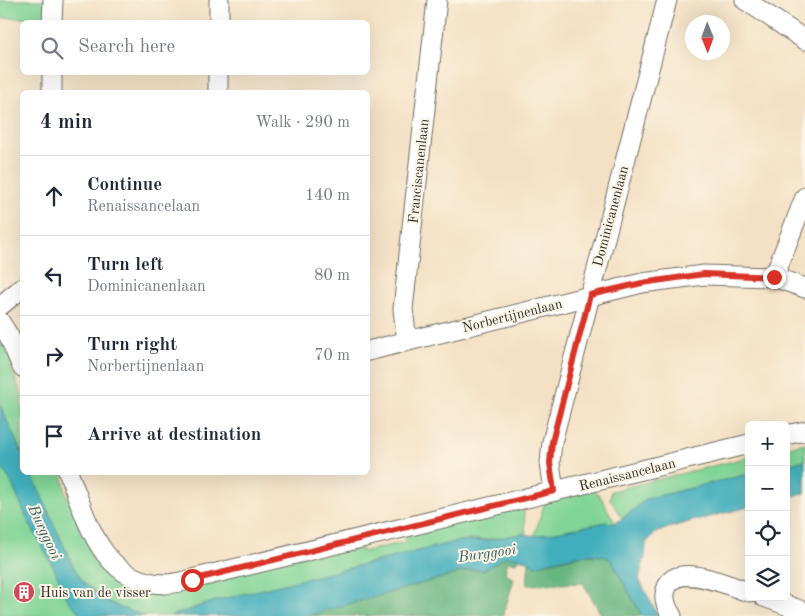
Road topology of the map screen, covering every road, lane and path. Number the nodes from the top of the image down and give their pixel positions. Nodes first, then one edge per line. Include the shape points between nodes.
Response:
1 (53, 0) edge
2 (219, 0) edge
3 (437, 0) edge
4 (666, 0) edge
5 (745, 0) edge
6 (52, 20) edge
7 (219, 20) edge
8 (805, 40) edge
9 (52, 75) edge
10 (218, 75) edge
11 (52, 90) edge
12 (218, 90) edge
13 (805, 197) edge
14 (774, 277) junction
15 (805, 288) edge
16 (20, 290) edge
17 (590, 295) junction
18 (0, 306) edge
19 (0, 322) edge
20 (407, 341) junction
21 (370, 350) edge
22 (20, 362) edge
23 (805, 431) edge
24 (790, 434) edge
25 (745, 445) edge
26 (69, 475) edge
27 (554, 491) junction
28 (745, 591) edge
29 (775, 601) edge
30 (805, 612) edge
31 (672, 616) edge

1 - 6 street
2 - 7 street
3 - 20 street, Franciscanenlaan via 403,309
4 - 17 street, Dominicanenlaan
5 - 8 street
9 - 11 street
10 - 12 street
13 - 14 street
14 - 15 street, Norbertijnenlaan
14 - 17 street, Norbertijnenlaan via 704,274
16 - 18 street
17 - 20 street, Norbertijnenlaan
17 - 27 street, Dominicanenlaan via 552,442 550,463
19 - 22 street
20 - 21 street, Norbertijnenlaan
23 - 24 street
25 - 27 street, Renaissancelaan
26 - 27 street, Renaissancelaan via 101,549 115,566 138,579 166,584
28 - 31 street via 694,575 677,576 667,584 664,597
29 - 30 street

